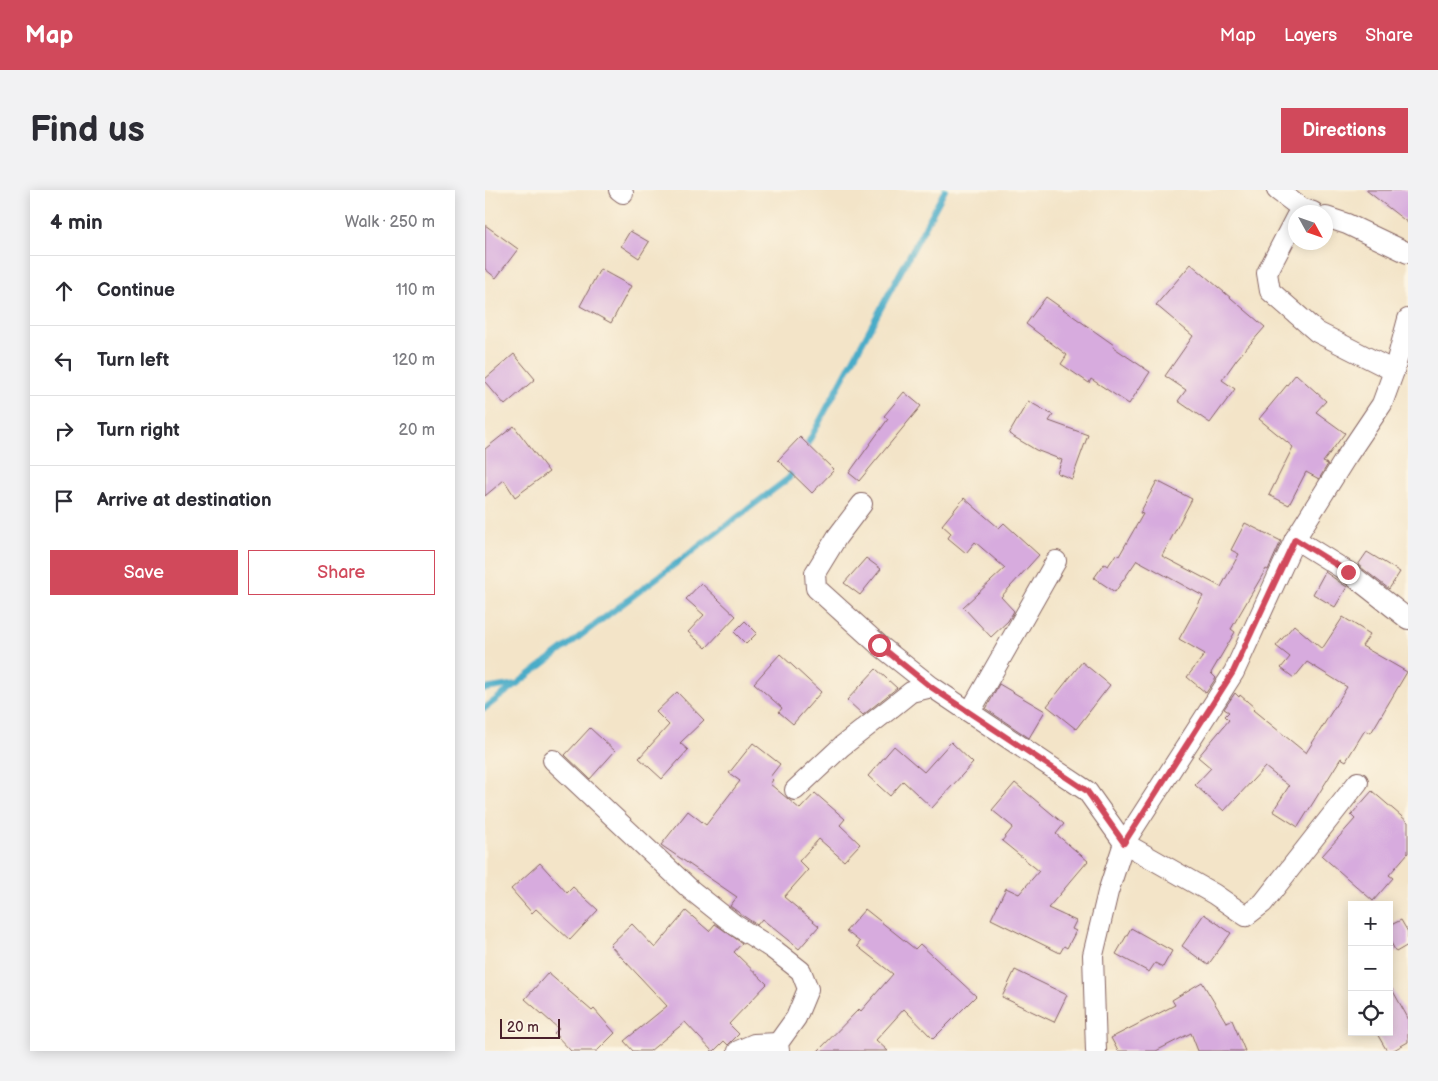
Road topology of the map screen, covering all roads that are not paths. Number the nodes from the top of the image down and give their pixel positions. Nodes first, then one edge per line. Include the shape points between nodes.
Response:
1 (1277, 190) edge
2 (1293, 205) edge
3 (1333, 220) edge
4 (1288, 237) edge
5 (1408, 253) edge
6 (1408, 320) edge
7 (1394, 371) junction
8 (863, 504) dead end
9 (1295, 539) junction
10 (1056, 561) dead end
11 (1408, 619) edge
12 (931, 687) junction
13 (969, 712) junction
14 (553, 760) dead end
15 (1358, 782) dead end
16 (795, 790) dead end
17 (1124, 843) junction
18 (778, 1047) edge
19 (738, 1051) edge
20 (1096, 1051) edge

1 - 2 street
3 - 5 street
4 - 7 street via 1267,273 1270,291 1317,332
6 - 7 street
7 - 9 street via 1382,404
8 - 12 street via 815,573 816,588
9 - 11 street via 1348,572
9 - 17 street via 1233,672
10 - 13 street
12 - 13 street
12 - 16 street via 911,692 842,746
13 - 17 street via 1087,791
14 - 18 street via 691,890 801,971 808,989 796,1018
15 - 17 street via 1263,903 1246,916
17 - 20 street via 1093,955
18 - 19 street via 754,1044

